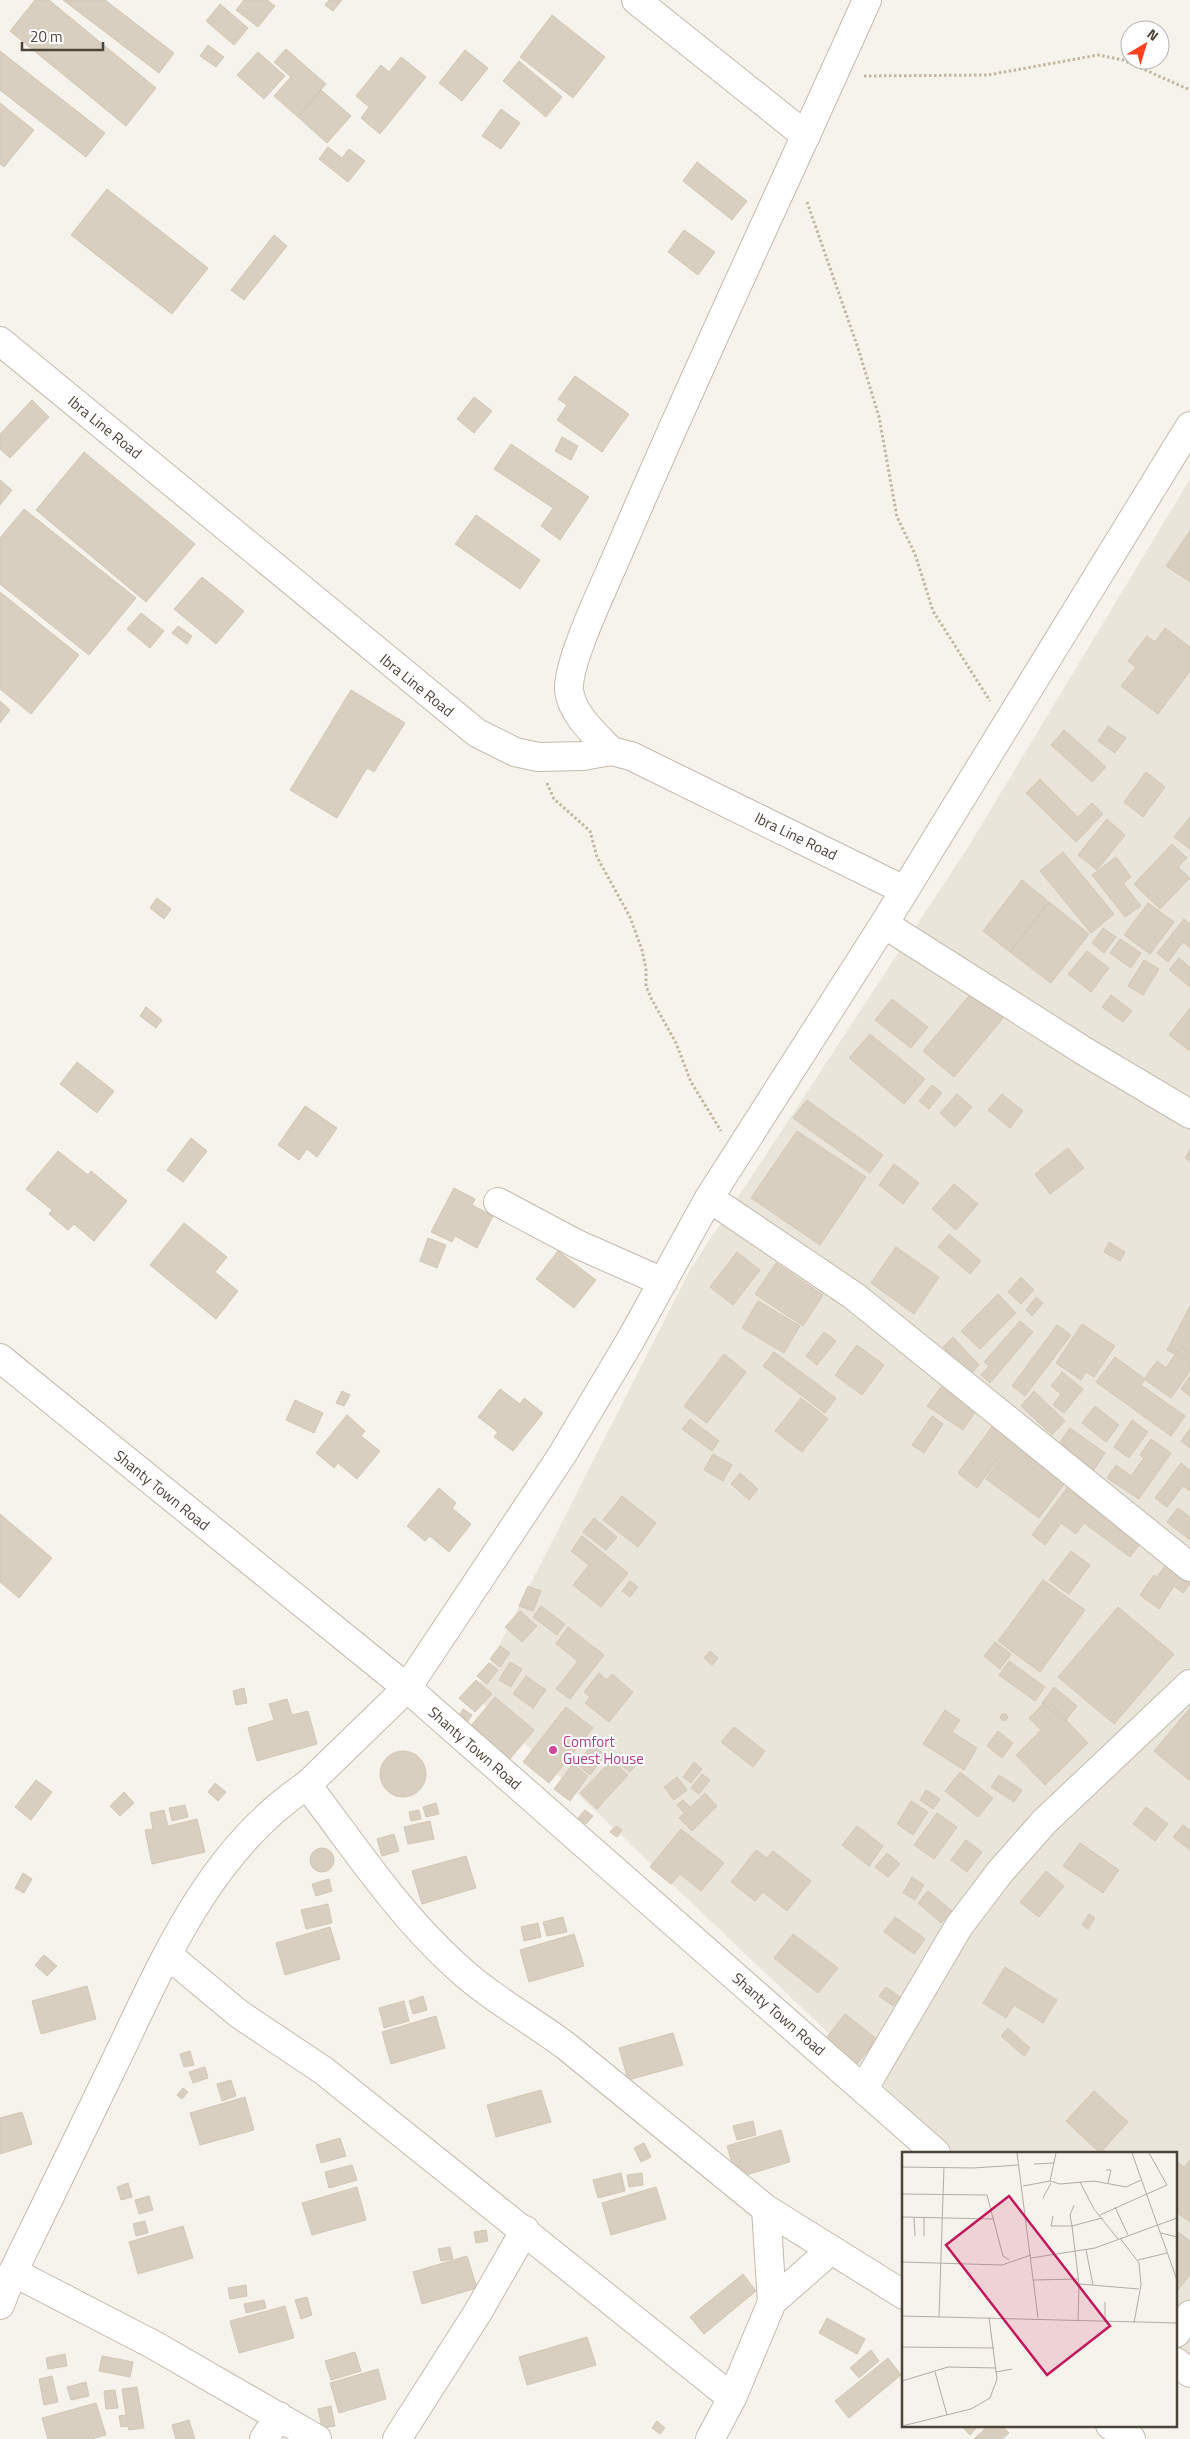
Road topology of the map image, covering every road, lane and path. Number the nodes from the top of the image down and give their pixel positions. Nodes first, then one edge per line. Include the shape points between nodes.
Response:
1 (636, 0) edge
2 (867, 0) edge
3 (833, 76) junction
4 (1190, 90) edge
5 (806, 136) junction
6 (793, 164) junction
7 (0, 341) edge
8 (1190, 426) edge
9 (1005, 725) junction
10 (611, 751) junction
11 (538, 757) junction
12 (904, 890) junction
13 (884, 924) junction
14 (1190, 1114) edge
15 (738, 1154) junction
16 (710, 1198) junction
17 (498, 1202) dead end
18 (663, 1282) junction
19 (0, 1358) edge
20 (1190, 1567) edge
21 (1190, 1684) edge
22 (407, 1688) junction
23 (306, 1785) junction
24 (168, 1955) junction
25 (864, 2088) junction
26 (935, 2152) edge
27 (766, 2209) junction
28 (525, 2230) junction
29 (831, 2250) junction
30 (13, 2272) junction
31 (902, 2294) edge
32 (772, 2302) junction
33 (0, 2305) edge
34 (1190, 2316) edge
35 (1178, 2331) edge
36 (1178, 2364) edge
37 (1190, 2373) edge
38 (732, 2398) junction
39 (279, 2416) junction
40 (1112, 2426) edge
41 (264, 2439) edge
42 (317, 2439) edge
43 (397, 2439) edge
44 (710, 2439) edge
45 (1131, 2439) edge

1 - 5 street
2 - 3 street
3 - 4 path via 988,75 1098,55 1123,60
3 - 5 street
5 - 6 street
6 - 9 path via 858,348 879,417 894,508 915,554 928,600
6 - 10 street via 682,402 580,644 569,689 572,704
7 - 11 street, Ibra Line Road via 477,733 515,752
8 - 9 street
9 - 12 street
10 - 11 street, Ibra Line Road via 583,756
10 - 12 street, Ibra Line Road via 652,765
11 - 15 path via 554,799 590,831 597,857 630,917 642,950 646,986 651,998 676,1043 691,1082
12 - 13 street
13 - 14 street
13 - 15 street
15 - 16 street
16 - 18 street
16 - 20 street via 854,1296
17 - 18 street via 578,1244
18 - 22 street via 562,1455
19 - 22 street, Shanty Town Road
21 - 25 street via 1044,1822 1000,1872 959,1926
22 - 23 street
22 - 25 street, Shanty Town Road
23 - 24 street via 266,1814 237,1845 201,1895
23 - 27 street via 420,1932 456,1967 486,1992 566,2046
24 - 28 street via 239,2014 324,2071
24 - 30 street
25 - 26 street, Shanty Town Road
27 - 29 street
27 - 32 street
28 - 38 street
28 - 43 street via 478,2312
29 - 31 street
29 - 32 street
30 - 33 street
30 - 39 street via 154,2345
32 - 38 street
34 - 35 street
36 - 37 street
38 - 44 street
39 - 41 street
39 - 42 street
40 - 45 street

